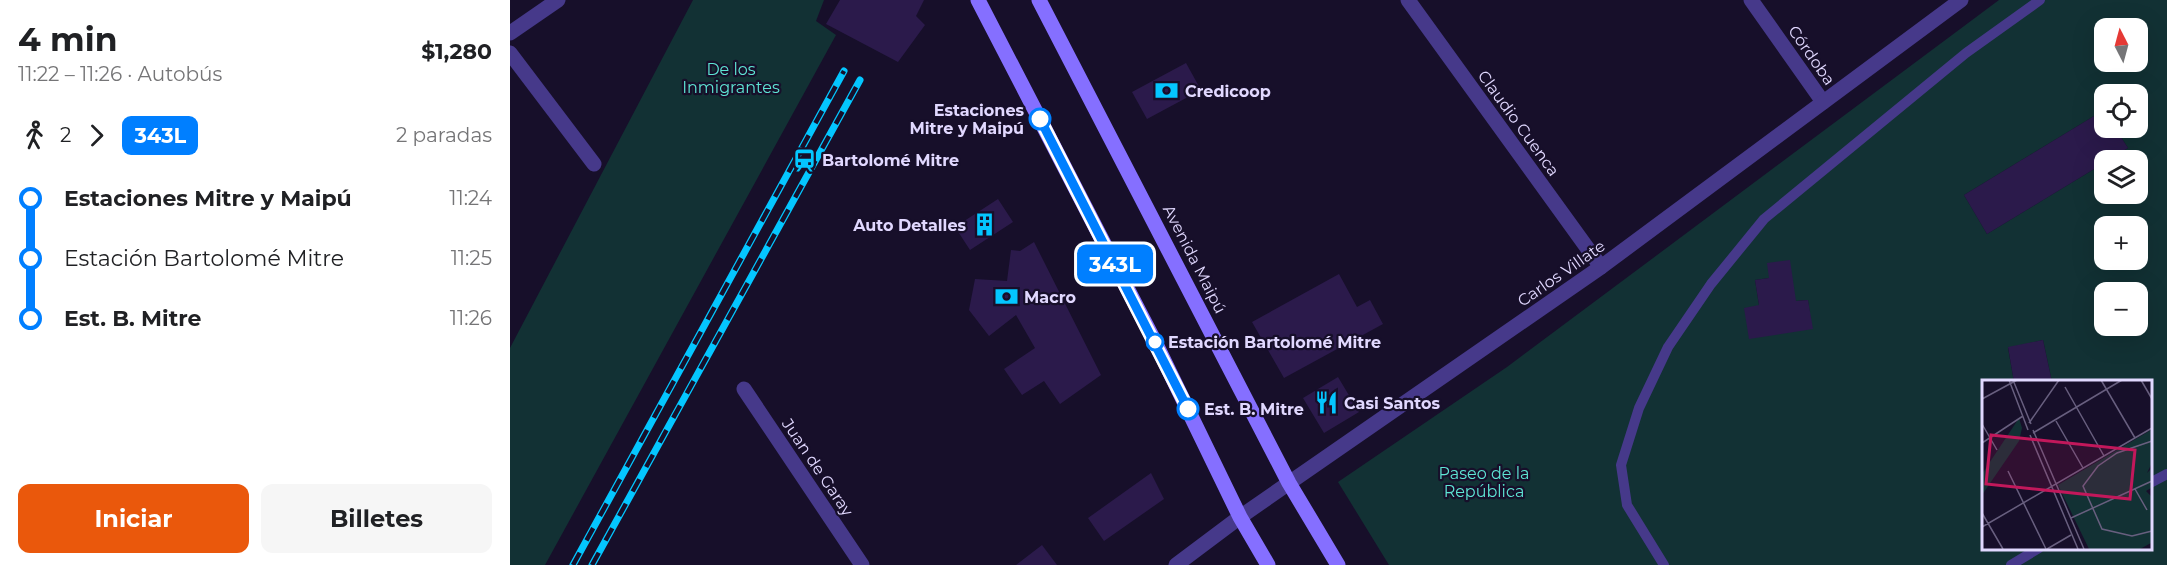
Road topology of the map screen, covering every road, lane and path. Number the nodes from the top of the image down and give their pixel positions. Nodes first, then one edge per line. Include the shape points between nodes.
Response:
1 (558, 0) edge
2 (978, 0) edge
3 (1039, 0) edge
4 (1408, 0) edge
5 (1751, 0) edge
6 (1961, 0) edge
7 (2040, 0) edge
8 (510, 33) edge
9 (510, 53) edge
10 (1823, 102) junction
11 (594, 164) dead end
12 (1601, 267) junction
13 (744, 389) dead end
14 (2167, 474) edge
15 (2152, 482) edge
16 (1289, 483) junction
17 (1240, 517) junction
18 (2037, 550) edge
19 (862, 565) edge
20 (1176, 565) edge
21 (1268, 565) edge
22 (1338, 565) edge
23 (1664, 565) edge
24 (2011, 565) edge

1 - 8 street
2 - 17 main road via 1156,344
3 - 16 main road, Avenida Maipú
4 - 12 street, Claudio Cuenca
5 - 10 street, Córdoba
6 - 10 street, Carlos Villate
7 - 23 lane via 1966,53 1764,219 1711,284 1668,347 1639,408 1621,465 1627,505
9 - 11 street
10 - 12 street, Carlos Villate
12 - 16 street, Carlos Villate
13 - 19 street, Juan de Garay
14 - 15 lane
16 - 17 street, Carlos Villate
16 - 22 main road, Avenida Maipú
17 - 20 street, Carlos Villate
17 - 21 main road
18 - 24 lane

